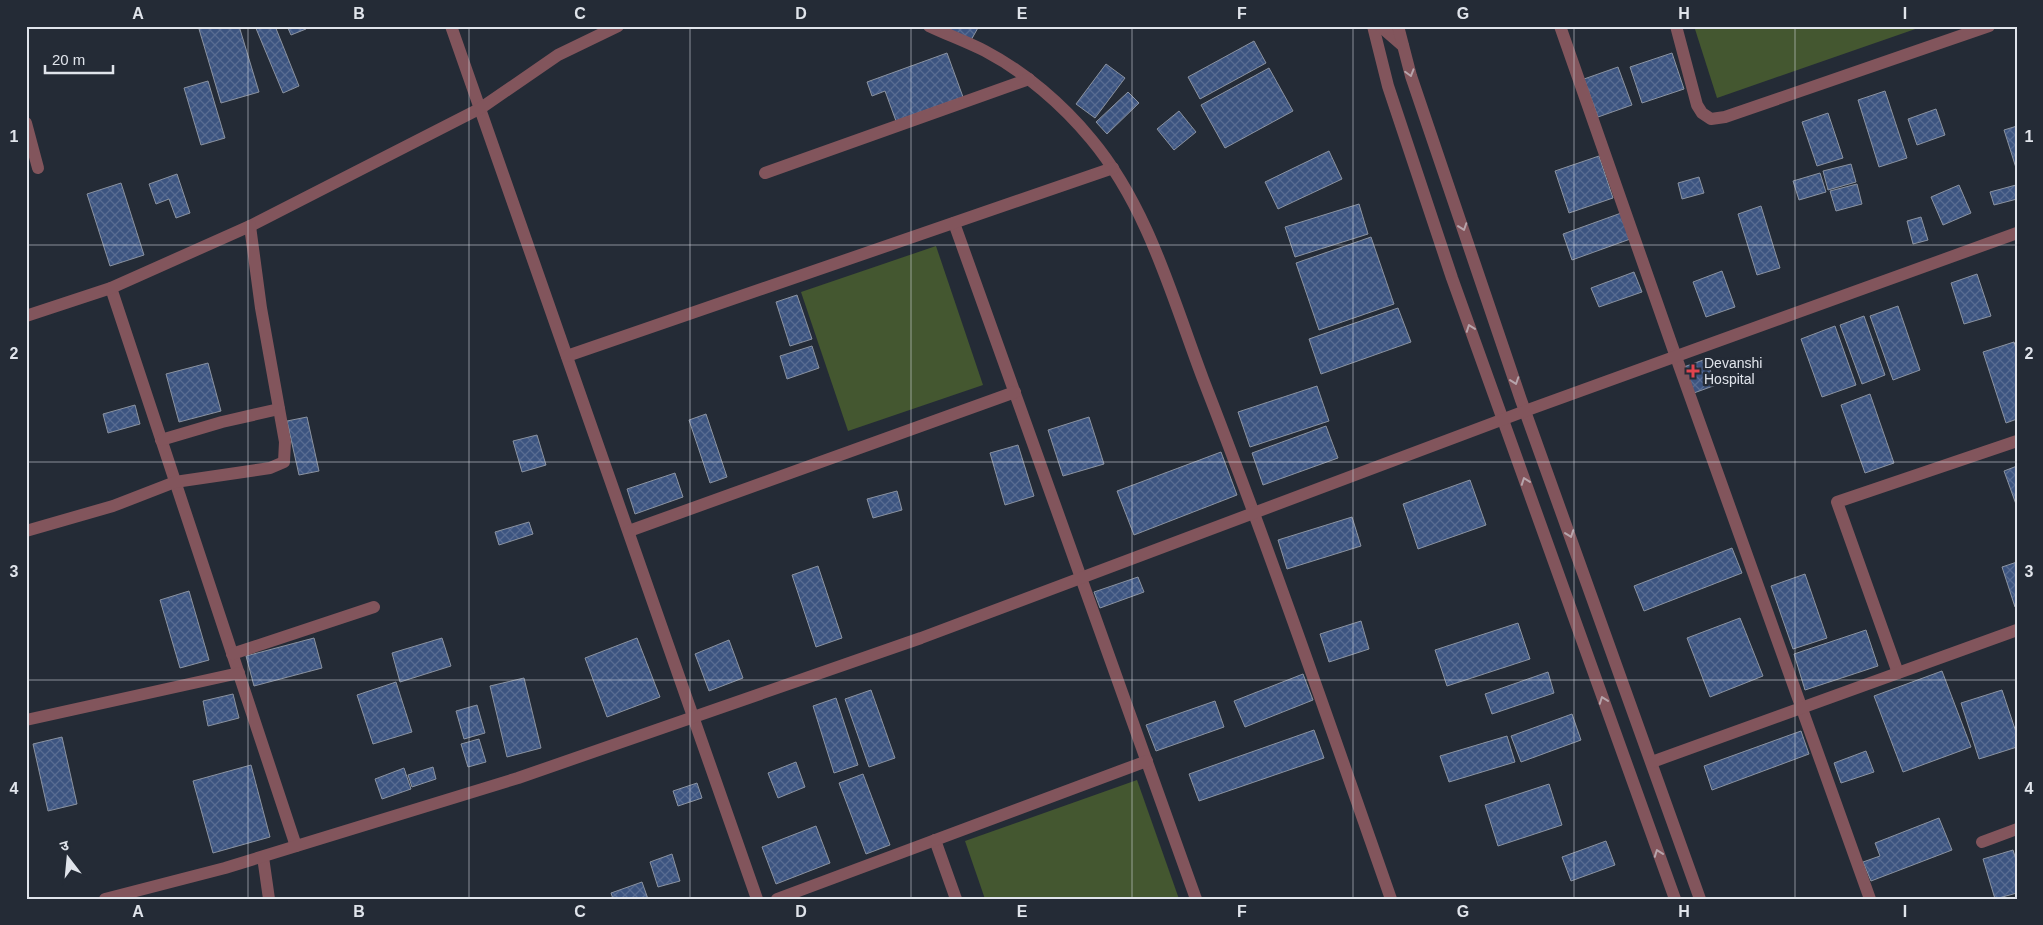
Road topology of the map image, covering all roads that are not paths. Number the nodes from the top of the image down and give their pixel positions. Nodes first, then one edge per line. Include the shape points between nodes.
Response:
1 (451, 26) edge
2 (618, 26) edge
3 (929, 26) edge
4 (1373, 26) edge
5 (1380, 26) edge
6 (1398, 26) edge
7 (1560, 26) edge
8 (1676, 26) edge
9 (1989, 26) edge
10 (1403, 47) junction
11 (1029, 79) junction
12 (481, 108) junction
13 (26, 124) edge
14 (38, 168) dead end
15 (1113, 168) junction
16 (765, 172) dead end
17 (954, 223) junction
18 (250, 226) junction
19 (2017, 233) edge
20 (111, 288) junction
21 (26, 316) edge
22 (567, 356) junction
23 (1676, 357) junction
24 (1015, 392) junction
25 (279, 410) junction
26 (1525, 411) junction
27 (1503, 420) junction
28 (161, 440) junction
29 (2017, 441) edge
30 (175, 482) junction
31 (1255, 513) junction
32 (26, 531) edge
33 (629, 531) junction
34 (1082, 578) junction
35 (374, 607) dead end
36 (2017, 630) edge
37 (232, 654) junction
38 (238, 673) junction
39 (1898, 673) junction
40 (1800, 707) junction
41 (695, 717) junction
42 (26, 720) edge
43 (1147, 761) junction
44 (1652, 762) junction
45 (2017, 829) edge
46 (934, 840) junction
47 (1982, 842) dead end
48 (296, 846) junction
49 (263, 856) junction
50 (105, 899) edge
51 (269, 899) edge
52 (757, 899) edge
53 (777, 899) edge
54 (956, 899) edge
55 (1196, 899) edge
56 (1391, 899) edge
57 (1674, 899) edge
58 (1700, 899) edge
59 (1870, 899) edge

1 - 12 street
2 - 12 street via 558,54
3 - 11 street via 987,52
27 -> 4 street via 1388,86
5 - 10 street
6 - 10 street
7 - 23 street
8 - 9 street via 1697,105 1712,120
10 -> 26 street
11 - 15 street via 1074,120
11 - 16 street
12 - 18 street
12 - 22 street
13 - 14 street
15 - 17 street
15 - 31 street via 1171,289
17 - 22 street
17 - 24 street
18 - 20 street
18 - 25 street
19 - 23 street
20 - 21 street
20 - 28 street
22 - 33 street
23 - 26 street
23 - 40 street
24 - 33 street
24 - 34 street
25 - 28 street
25 - 30 street via 285,442 284,462 270,468
26 - 27 street
26 -> 44 street
27 - 31 street
57 -> 27 street
28 - 30 street
29 - 39 street via 1837,502
30 - 32 street via 114,506
30 - 37 street
31 - 34 street
31 - 56 street
33 - 41 street
34 - 41 street
34 - 43 street
35 - 37 street
36 - 39 street
37 - 38 street
38 - 42 street
38 - 48 street
39 - 40 street
40 - 44 street
40 - 59 street
41 - 48 street via 518,778
41 - 52 street
43 - 46 street
43 - 55 street
44 - 58 street
45 - 47 street
46 - 53 street
46 - 54 street
48 - 49 street
49 - 50 street
49 - 51 street

